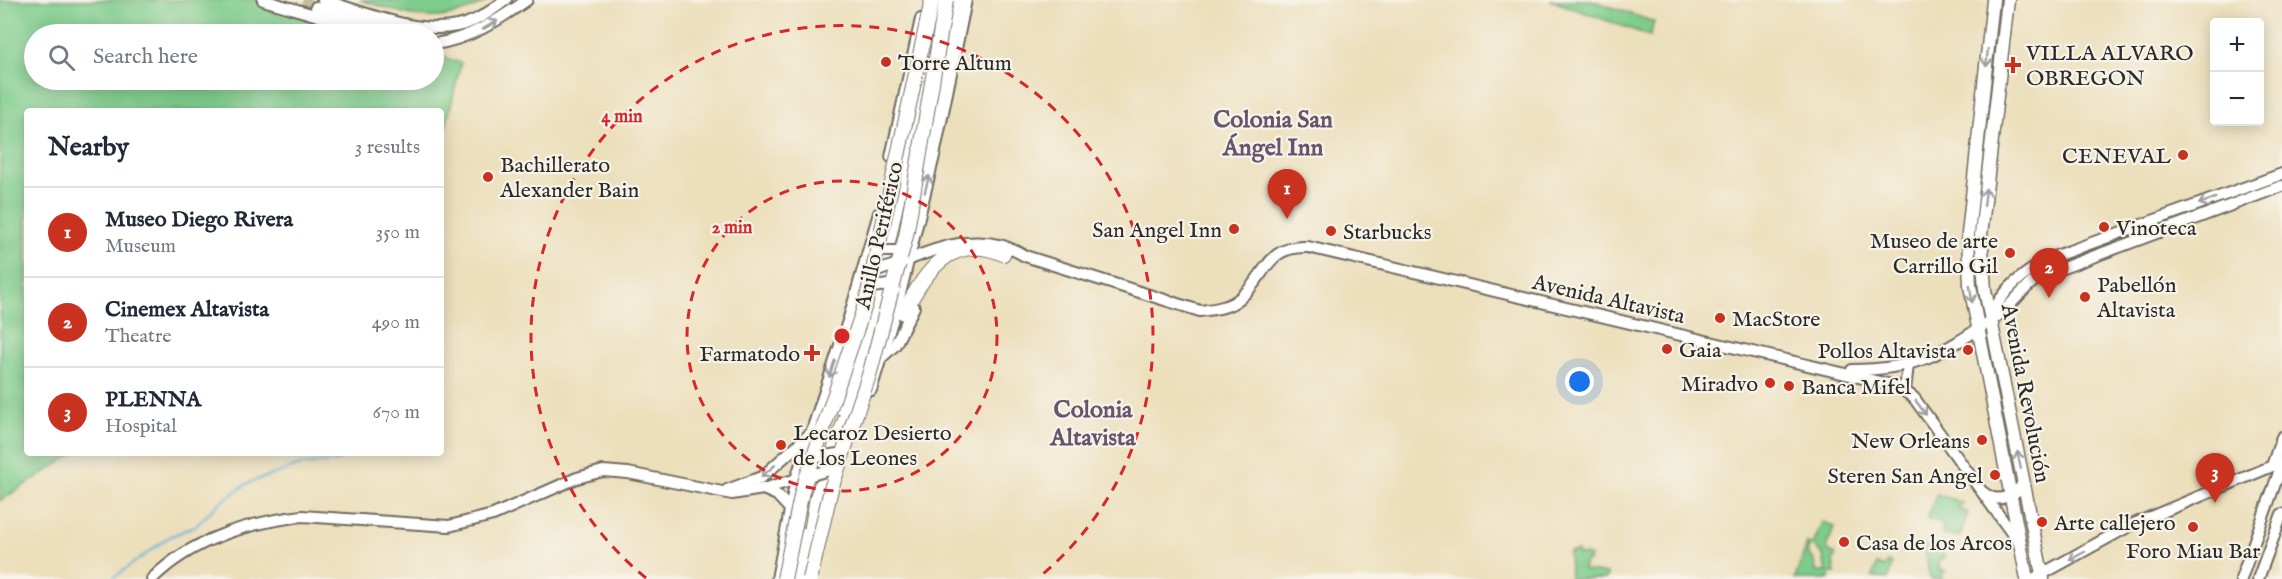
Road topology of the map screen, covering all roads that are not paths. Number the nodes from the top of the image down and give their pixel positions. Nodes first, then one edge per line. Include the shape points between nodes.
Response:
1 (263, 0) edge
2 (506, 0) edge
3 (527, 0) edge
4 (926, 0) edge
5 (932, 0) edge
6 (940, 0) edge
7 (948, 0) edge
8 (957, 0) edge
9 (966, 0) edge
10 (1993, 0) edge
11 (2008, 0) edge
12 (321, 2) edge
13 (346, 24) edge
14 (382, 24) edge
15 (410, 24) edge
16 (444, 28) edge
17 (444, 41) edge
18 (900, 111) junction
19 (904, 139) dead end
20 (927, 163) tunnel mouth
21 (2282, 174) edge
22 (2282, 186) edge
23 (2258, 189) junction
24 (2232, 199) junction
25 (2105, 238) junction
26 (941, 249) junction
27 (2110, 250) junction
28 (874, 251) junction
29 (908, 251) junction
30 (1003, 254) junction
31 (1025, 256) junction
32 (860, 278) junction
33 (856, 293) junction
34 (901, 308) junction
35 (1990, 318) junction
36 (1977, 330) junction
37 (883, 356) junction
38 (1908, 365) junction
39 (1832, 370) junction
40 (1905, 390) junction
41 (810, 434) junction
42 (2282, 437) edge
43 (843, 454) junction
44 (806, 458) junction
45 (844, 466) junction
46 (2279, 468) edge
47 (800, 478) junction
48 (2023, 482) junction
49 (763, 489) junction
50 (717, 492) junction
51 (1983, 492) junction
52 (2010, 496) junction
53 (790, 509) junction
54 (2282, 514) edge
55 (2020, 544) junction
56 (808, 578) edge
57 (2039, 578) edge
58 (152, 579) edge
59 (777, 579) edge
60 (784, 579) edge
61 (791, 579) edge
62 (2027, 579) edge
63 (2241, 579) edge
64 (2258, 579) edge

1 - 13 main road
2 - 16 main road via 477,20
17 -> 3 main road via 483,29
4 - 18 main road
5 - 60 highway, bridge via 867,302 802,491
6 - 61 highway, Anillo Periférico via 874,307 810,494
7 - 56 highway, bridge via 906,236
8 - 20 highway
29 -> 9 main road via 934,156
10 -> 36 main road, Avenida Revolución via 1968,234
35 -> 11 main road, Avenida Revolución via 1982,275 1981,235
12 - 14 main road
12 - 15 main road
18 - 19 highway
18 - 28 main road
21 - 23 main road
22 - 23 main road
23 - 24 main road
24 -> 25 main road
24 - 27 main road
25 - 27 main road
25 - 35 main road via 2053,257 2027,272 1998,299
26 - 29 main road
26 - 29 main road
26 - 31 main road via 978,241 1001,245
27 - 35 main road via 2039,277 2025,286 1999,315
28 - 29 main road, bridge
28 - 32 main road
29 - 32 main road, bridge
29 - 34 main road
30 - 31 main road
30 - 34 highway via 971,248 946,257 924,277
30 - 37 main road via 964,255 936,272 921,292 895,345
31 - 39 main road, Avenida Altavista via 1200,311 1239,300 1282,251 1308,247
32 - 33 main road
33 - 34 main road, bridge via 889,285 895,290
33 -> 41 main road
34 - 37 main road
35 - 36 main road
48 -> 35 main road, Avenida Revolución
36 - 38 main road via 1946,351
36 - 52 main road, Avenida Revolución
37 - 43 main road
38 - 39 main road
38 - 40 main road
39 - 40 main road, Avenida Altavista
40 -> 51 main road
41 - 44 main road
41 -> 50 main road via 762,477
42 - 46 main road
43 - 44 main road, bridge
43 - 45 main road
44 - 47 main road
45 - 47 main road, bridge
45 - 56 main road
46 -> 57 main road via 2129,526
46 - 63 main road
47 - 49 main road
47 - 53 main road
48 - 52 main road
48 - 57 main road, Avenida Revolución
49 - 50 main road
49 - 53 main road via 777,495
50 - 58 main road via 603,471 493,515 449,526 281,518 245,526 188,550
51 - 52 main road via 1995,498
51 - 55 main road
52 - 55 main road, Avenida Revolución
53 - 59 main road
54 - 64 main road
55 - 62 main road, Avenida Revolución

